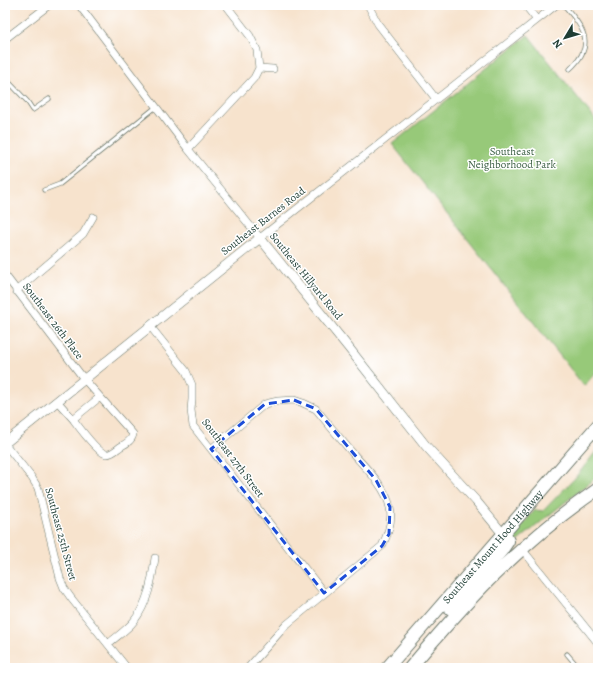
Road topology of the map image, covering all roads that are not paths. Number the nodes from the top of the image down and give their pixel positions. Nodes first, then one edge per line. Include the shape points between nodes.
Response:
1 (49, 5) edge
2 (79, 5) edge
3 (226, 5) edge
4 (368, 5) edge
5 (525, 5) edge
6 (556, 5) edge
7 (564, 5) edge
8 (537, 20) junction
9 (5, 39) edge
10 (259, 68) junction
11 (273, 69) dead end
12 (570, 70) dead end
13 (5, 78) edge
14 (49, 99) dead end
15 (436, 100) junction
16 (156, 107) junction
17 (188, 149) junction
18 (44, 190) dead end
19 (93, 217) dead end
20 (260, 238) junction
21 (5, 275) edge
22 (16, 291) junction
23 (150, 326) junction
24 (84, 379) junction
25 (100, 397) junction
26 (58, 401) junction
27 (72, 420) junction
28 (598, 425) edge
29 (5, 443) edge
30 (211, 449) junction
31 (598, 489) edge
32 (504, 534) junction
33 (522, 549) junction
34 (155, 558) dead end
35 (324, 593) junction
36 (438, 636) junction
37 (598, 643) edge
38 (108, 644) junction
39 (567, 654) dead end
40 (127, 668) edge
41 (248, 668) edge
42 (387, 668) edge
43 (410, 668) edge
44 (579, 668) edge

1 - 9 street
2 - 16 street, Southeast Hillyard Road
3 - 10 street via 250,36 257,50
4 - 15 street via 378,24
5 - 8 street
6 - 8 street, Southeast Barnes Road
7 - 12 lane via 578,22 584,35 585,46 581,57
8 - 15 street, Southeast Barnes Road
10 - 11 street
10 - 17 street via 254,78
13 - 14 lane via 33,110
15 - 20 street, Southeast Barnes Road
16 - 17 street, Southeast Hillyard Road
16 - 18 lane via 60,184
17 - 20 street, Southeast Hillyard Road
19 - 22 street via 83,234
20 - 23 street, Southeast Barnes Road
20 - 32 street, Southeast Hillyard Road via 426,446
21 - 22 street, Southeast 26th Place
22 - 24 street, Southeast 26th Place
23 - 24 street, Southeast Barnes Road
23 - 30 street, Southeast 27th Street via 186,371 192,385 193,426
24 - 25 street, Southeast 26th Place
24 - 26 street, Southeast Barnes Road
25 - 27 street
25 - 27 street, Southeast 26th Place via 133,434 129,442 106,454 98,449
26 - 27 street
26 - 29 street, Southeast Barnes Road
28 - 32 highway, Southeast Mount Hood Highway
29 - 38 street, Southeast 25th Street via 38,488 64,588
30 - 35 street, Southeast 27th Street
30 - 35 street via 264,404 294,400 316,409 376,480 390,507 389,534 382,546
31 - 33 highway, Southeast Mount Hood Highway
32 - 36 highway via 508,541 447,614
32 - 42 highway, Southeast Mount Hood Highway
33 - 36 highway, Southeast Mount Hood Highway via 491,578
33 - 37 street
34 - 38 street via 148,593 140,613
35 - 41 street via 286,625
36 - 43 highway, Southeast Mount Hood Highway
38 - 40 street, Southeast 25th Street
39 - 44 lane

